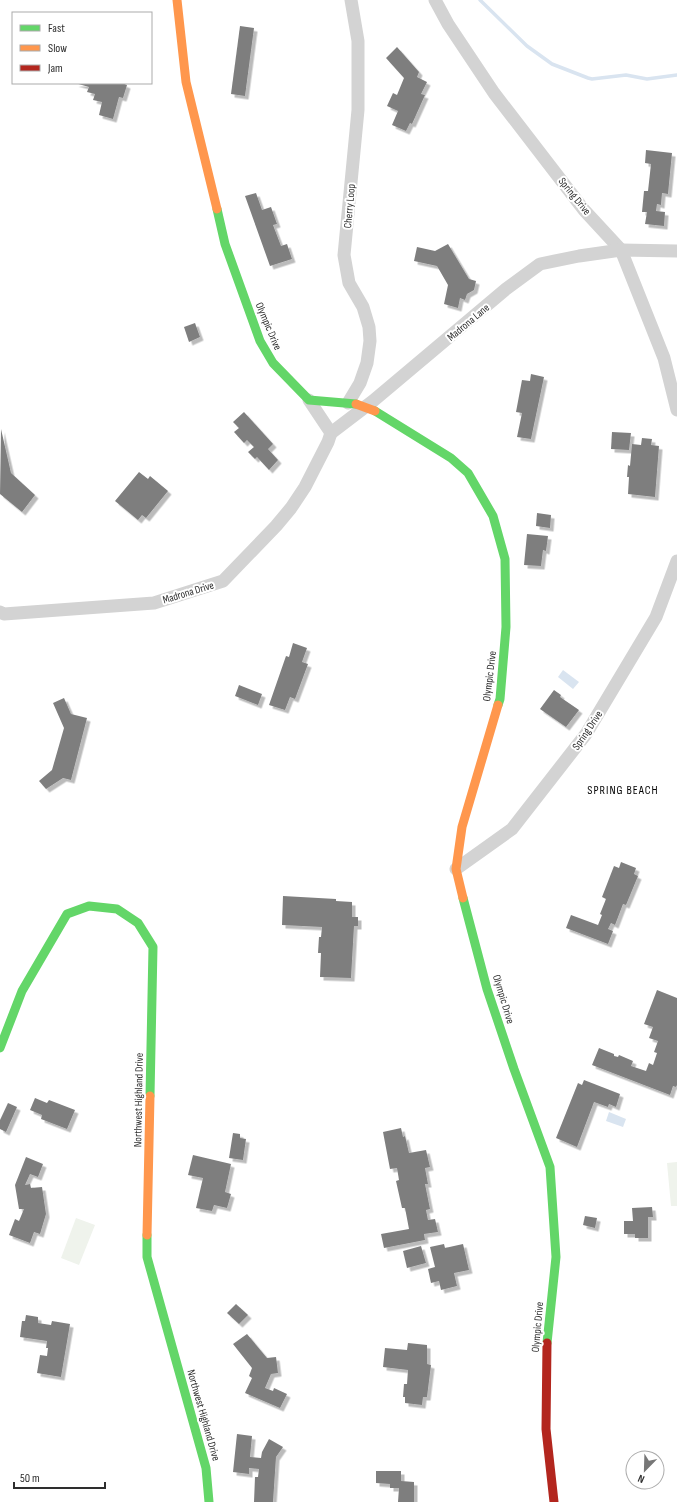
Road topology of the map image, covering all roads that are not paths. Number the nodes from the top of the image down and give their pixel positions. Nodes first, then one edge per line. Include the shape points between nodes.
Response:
1 (177, 0) edge
2 (351, 0) edge
3 (435, 0) edge
4 (621, 250) junction
5 (677, 251) edge
6 (309, 400) junction
7 (352, 404) junction
8 (677, 410) edge
9 (332, 433) junction
10 (677, 561) edge
11 (0, 612) edge
12 (456, 869) junction
13 (0, 1048) edge
14 (209, 1502) edge
15 (554, 1502) edge

1 - 6 street, Olympic Drive via 186,82 225,244 260,341 273,363
2 - 7 street, Cherry Loop via 358,41 358,110 344,255 349,282 363,307 370,341 365,370
3 - 4 street, Spring Drive via 494,93 584,210
4 - 5 street
4 - 8 street, Spring Drive via 664,358
4 - 9 street, Madrona Lane via 540,264 506,289
6 - 7 street, Olympic Drive
6 - 9 street
7 - 12 street, Olympic Drive, bridge via 375,411 419,437 451,458 468,473 494,516 506,559 506,627 500,699 462,827
9 - 11 street, Madrona Drive via 305,487 291,508 223,581 154,603 4,614
10 - 12 street, Spring Drive via 656,617 586,734 512,829
12 - 15 street, Olympic Drive via 487,989 550,1167 556,1257 546,1348 546,1429
13 - 14 street, Northwest Highland Drive via 22,991 67,914 89,906 117,909 138,923 154,946 147,1257 206,1468

